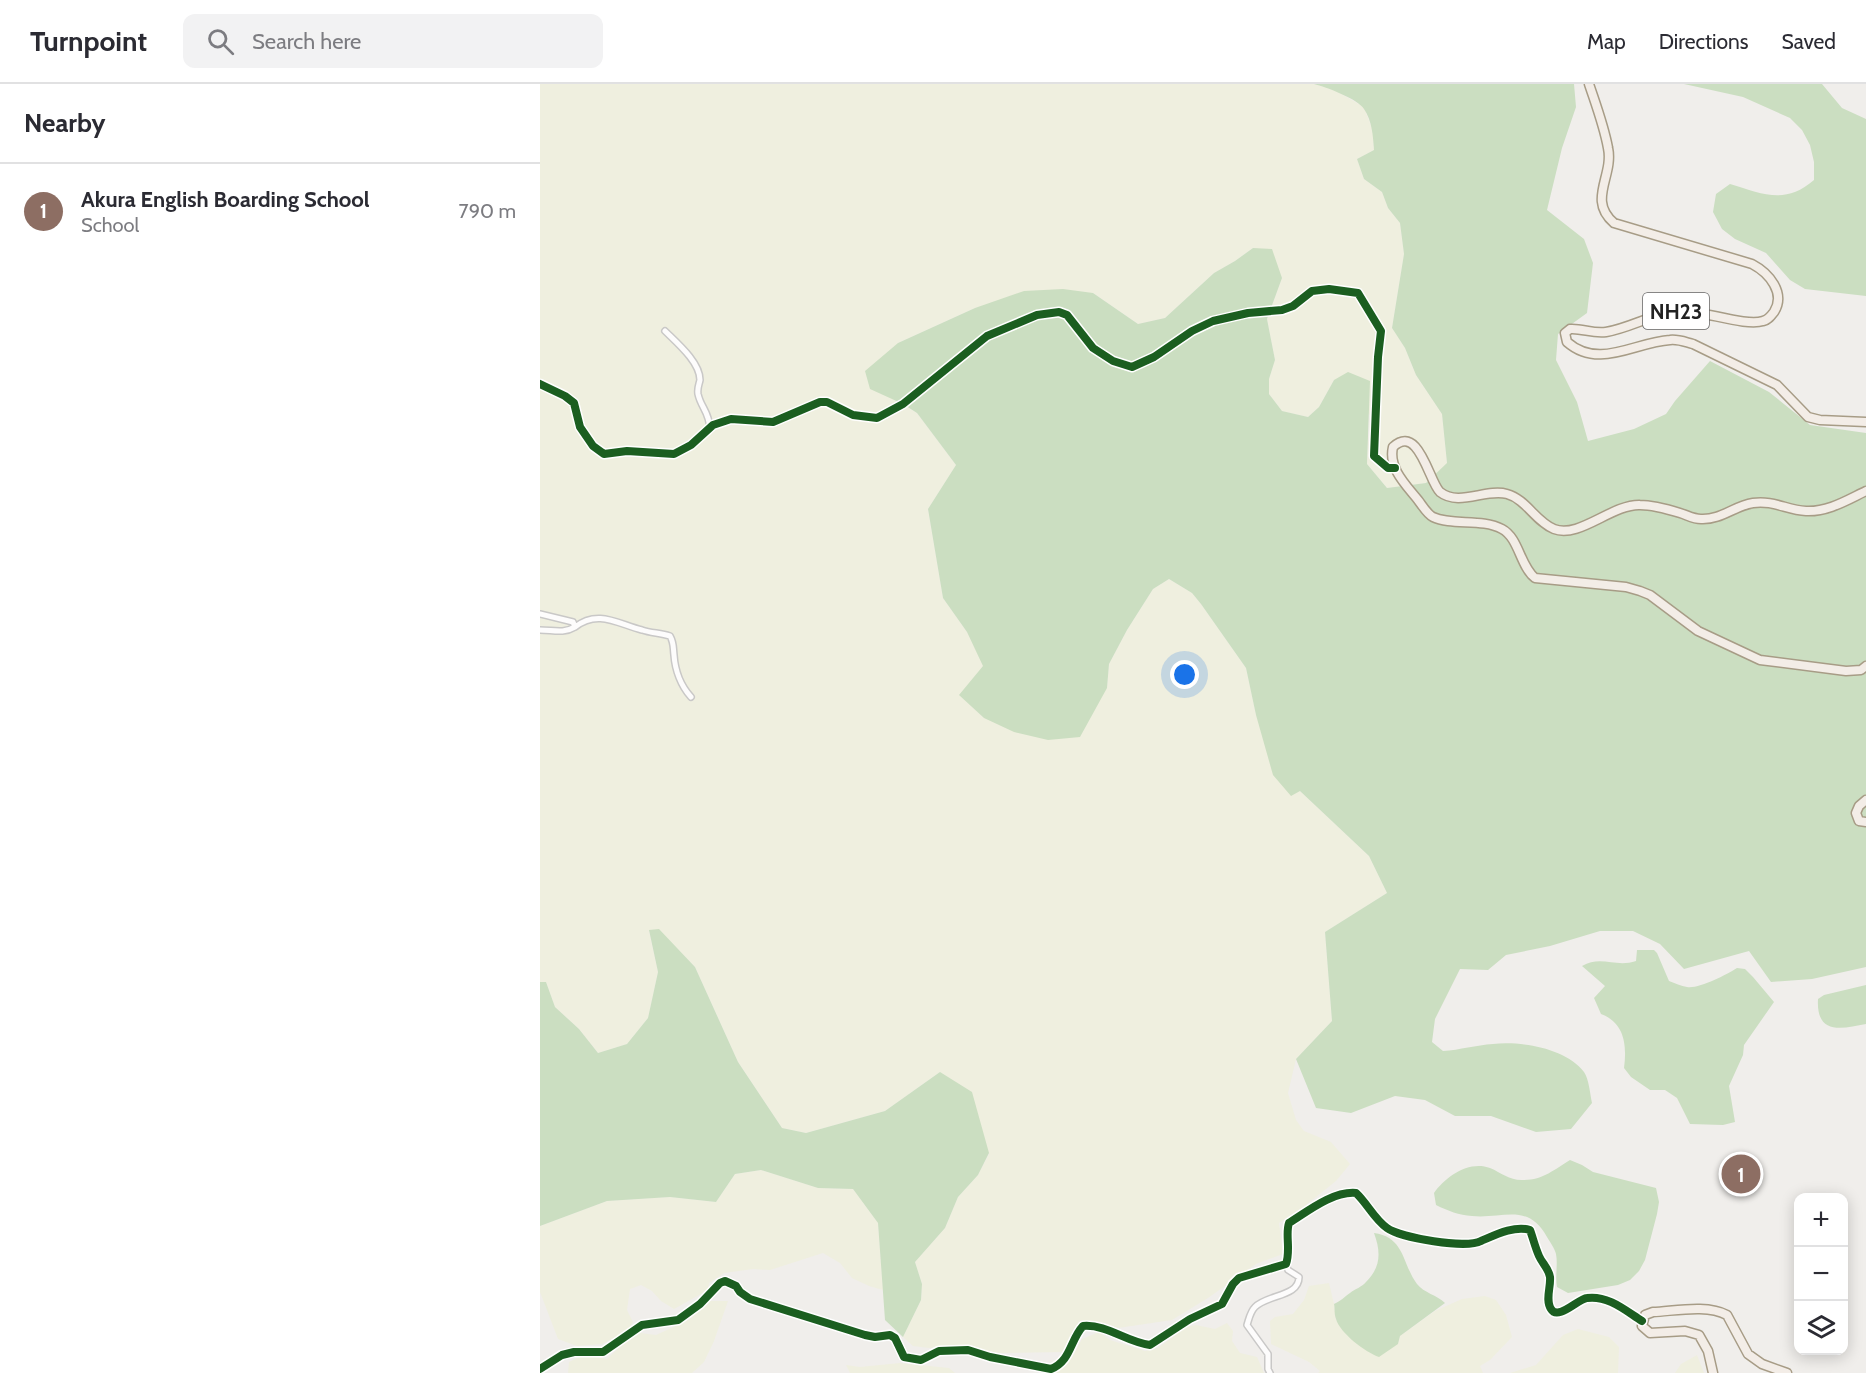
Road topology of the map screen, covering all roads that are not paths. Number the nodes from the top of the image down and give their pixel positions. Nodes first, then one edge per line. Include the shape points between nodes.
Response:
1 (1589, 84) edge
2 (665, 331) dead end
3 (540, 384) edge
4 (1866, 423) edge
5 (710, 429) junction
6 (1395, 468) junction
7 (1866, 491) edge
8 (540, 614) edge
9 (575, 627) junction
10 (540, 630) edge
11 (1866, 666) edge
12 (691, 697) dead end
13 (1866, 800) edge
14 (1866, 822) edge
15 (1287, 1264) junction
16 (1642, 1321) junction
17 (540, 1369) edge
18 (1270, 1373) edge
19 (1713, 1373) edge
20 (1787, 1373) edge

1 - 4 main road, NH23 via 1609,150 1601,202 1608,218 1752,264 1775,284 1778,302 1770,318 1764,321 1677,311 1607,332 1570,329 1565,333 1567,342 1580,351 1603,354 1659,341 1683,341 1777,386 1808,417
2 - 5 street via 687,351 694,365 700,379 698,394 708,413
3 - 5 street via 574,404 579,427 593,446 604,453 674,454
5 - 6 street via 731,419 773,422 820,402 853,415 877,418 903,404 987,336 1037,315 1068,315 1093,348 1132,367 1214,321 1282,310 1312,291 1329,288 1358,293 1381,331 1374,456 1388,468
6 - 7 main road via 1393,447 1408,443 1423,457 1438,490 1448,497 1510,495 1550,528 1564,531 1633,505 1707,519 1744,505 1766,502 1818,511
6 - 11 main road via 1433,516 1493,525 1506,532 1535,578 1640,591 1691,627 1760,660 1846,671
8 - 9 street via 573,622
9 - 10 street via 556,632
9 - 12 street via 602,618 670,636 683,688
13 - 14 main road via 1856,813 1858,821
15 - 16 street via 1289,1223 1343,1192 1356,1193 1388,1229 1431,1241 1466,1245 1519,1228 1530,1230 1550,1273 1548,1299 1553,1312 1595,1297 1612,1302
15 - 17 street via 1239,1278 1222,1304 1150,1345 1105,1328 1083,1326 1065,1360 1051,1369 968,1350 939,1351 921,1360 904,1357 890,1335 865,1335 750,1299 725,1281 678,1320 642,1325 603,1352 562,1355
15 - 18 street via 1288,1270 1299,1277 1299,1284 1294,1291 1265,1300 1254,1308 1247,1325 1268,1353
16 - 19 main road via 1650,1333 1685,1331 1699,1335
16 - 20 main road via 1653,1312 1721,1312 1727,1315 1748,1354

